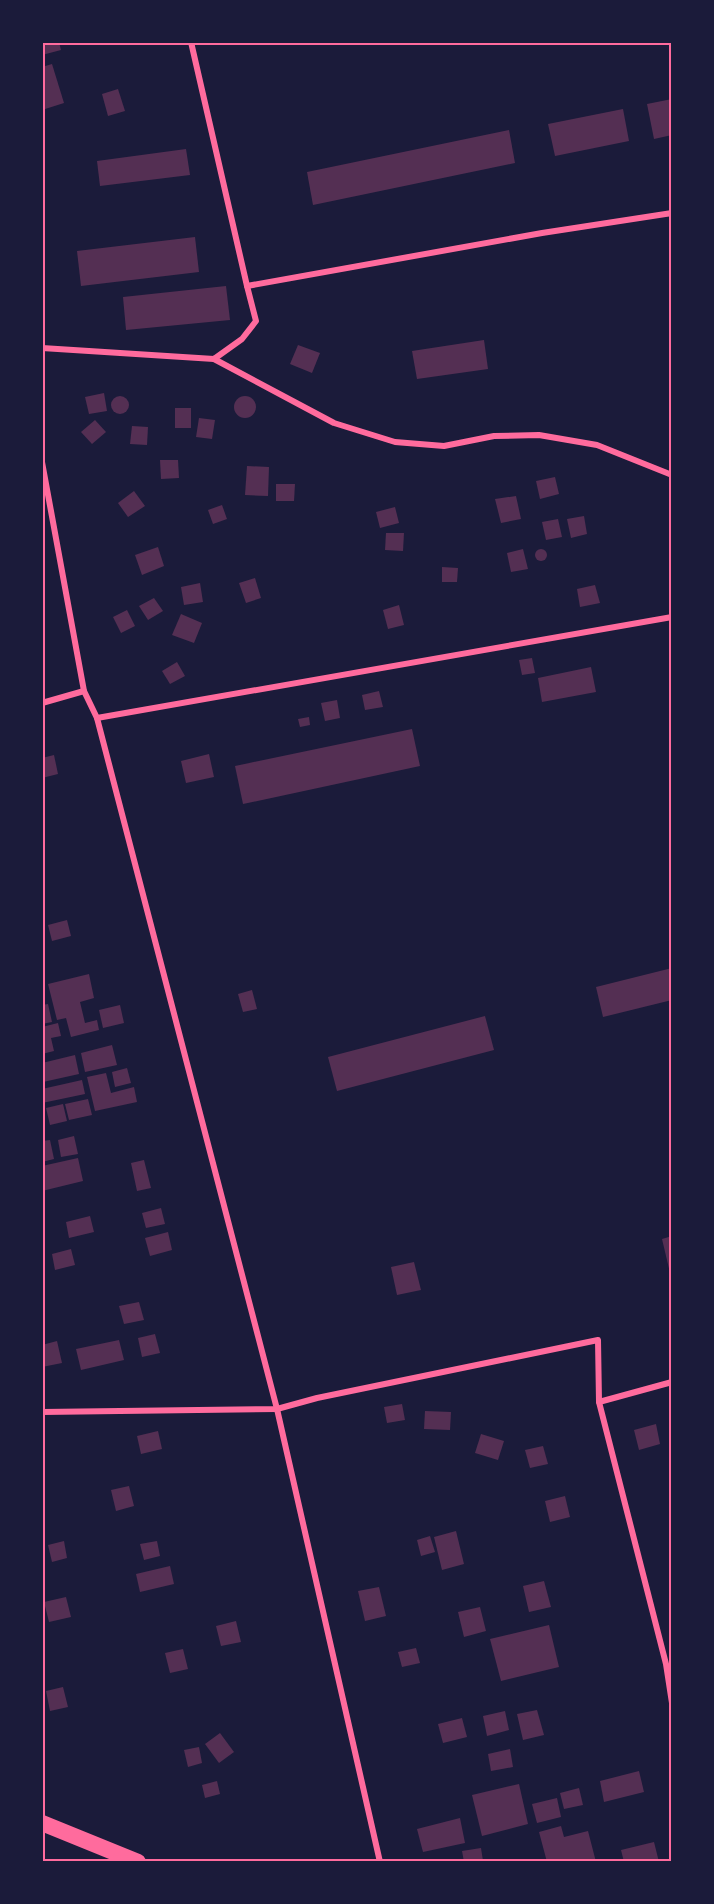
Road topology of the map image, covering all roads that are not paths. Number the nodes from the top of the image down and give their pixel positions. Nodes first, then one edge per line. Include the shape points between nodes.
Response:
1 (191, 42) edge
2 (672, 213) edge
3 (247, 286) junction
4 (42, 348) edge
5 (214, 359) junction
6 (42, 462) edge
7 (672, 475) edge
8 (672, 616) edge
9 (84, 691) junction
10 (42, 703) edge
11 (97, 718) junction
12 (672, 1382) edge
13 (599, 1402) junction
14 (277, 1408) junction
15 (42, 1412) edge
16 (669, 1664) edge
17 (672, 1703) edge
18 (44, 1826) edge
19 (138, 1862) edge
20 (380, 1862) edge

1 - 3 street
2 - 3 street
3 - 5 street via 256,321 242,339
4 - 5 street
5 - 7 street via 334,423 396,442 444,446 494,436 539,435 597,445
6 - 9 street
8 - 11 street
9 - 10 street
9 - 11 street
11 - 14 street
12 - 13 street
13 - 14 street via 598,1340
13 - 16 street
14 - 15 street
14 - 20 street
16 - 17 street
18 - 19 highway

